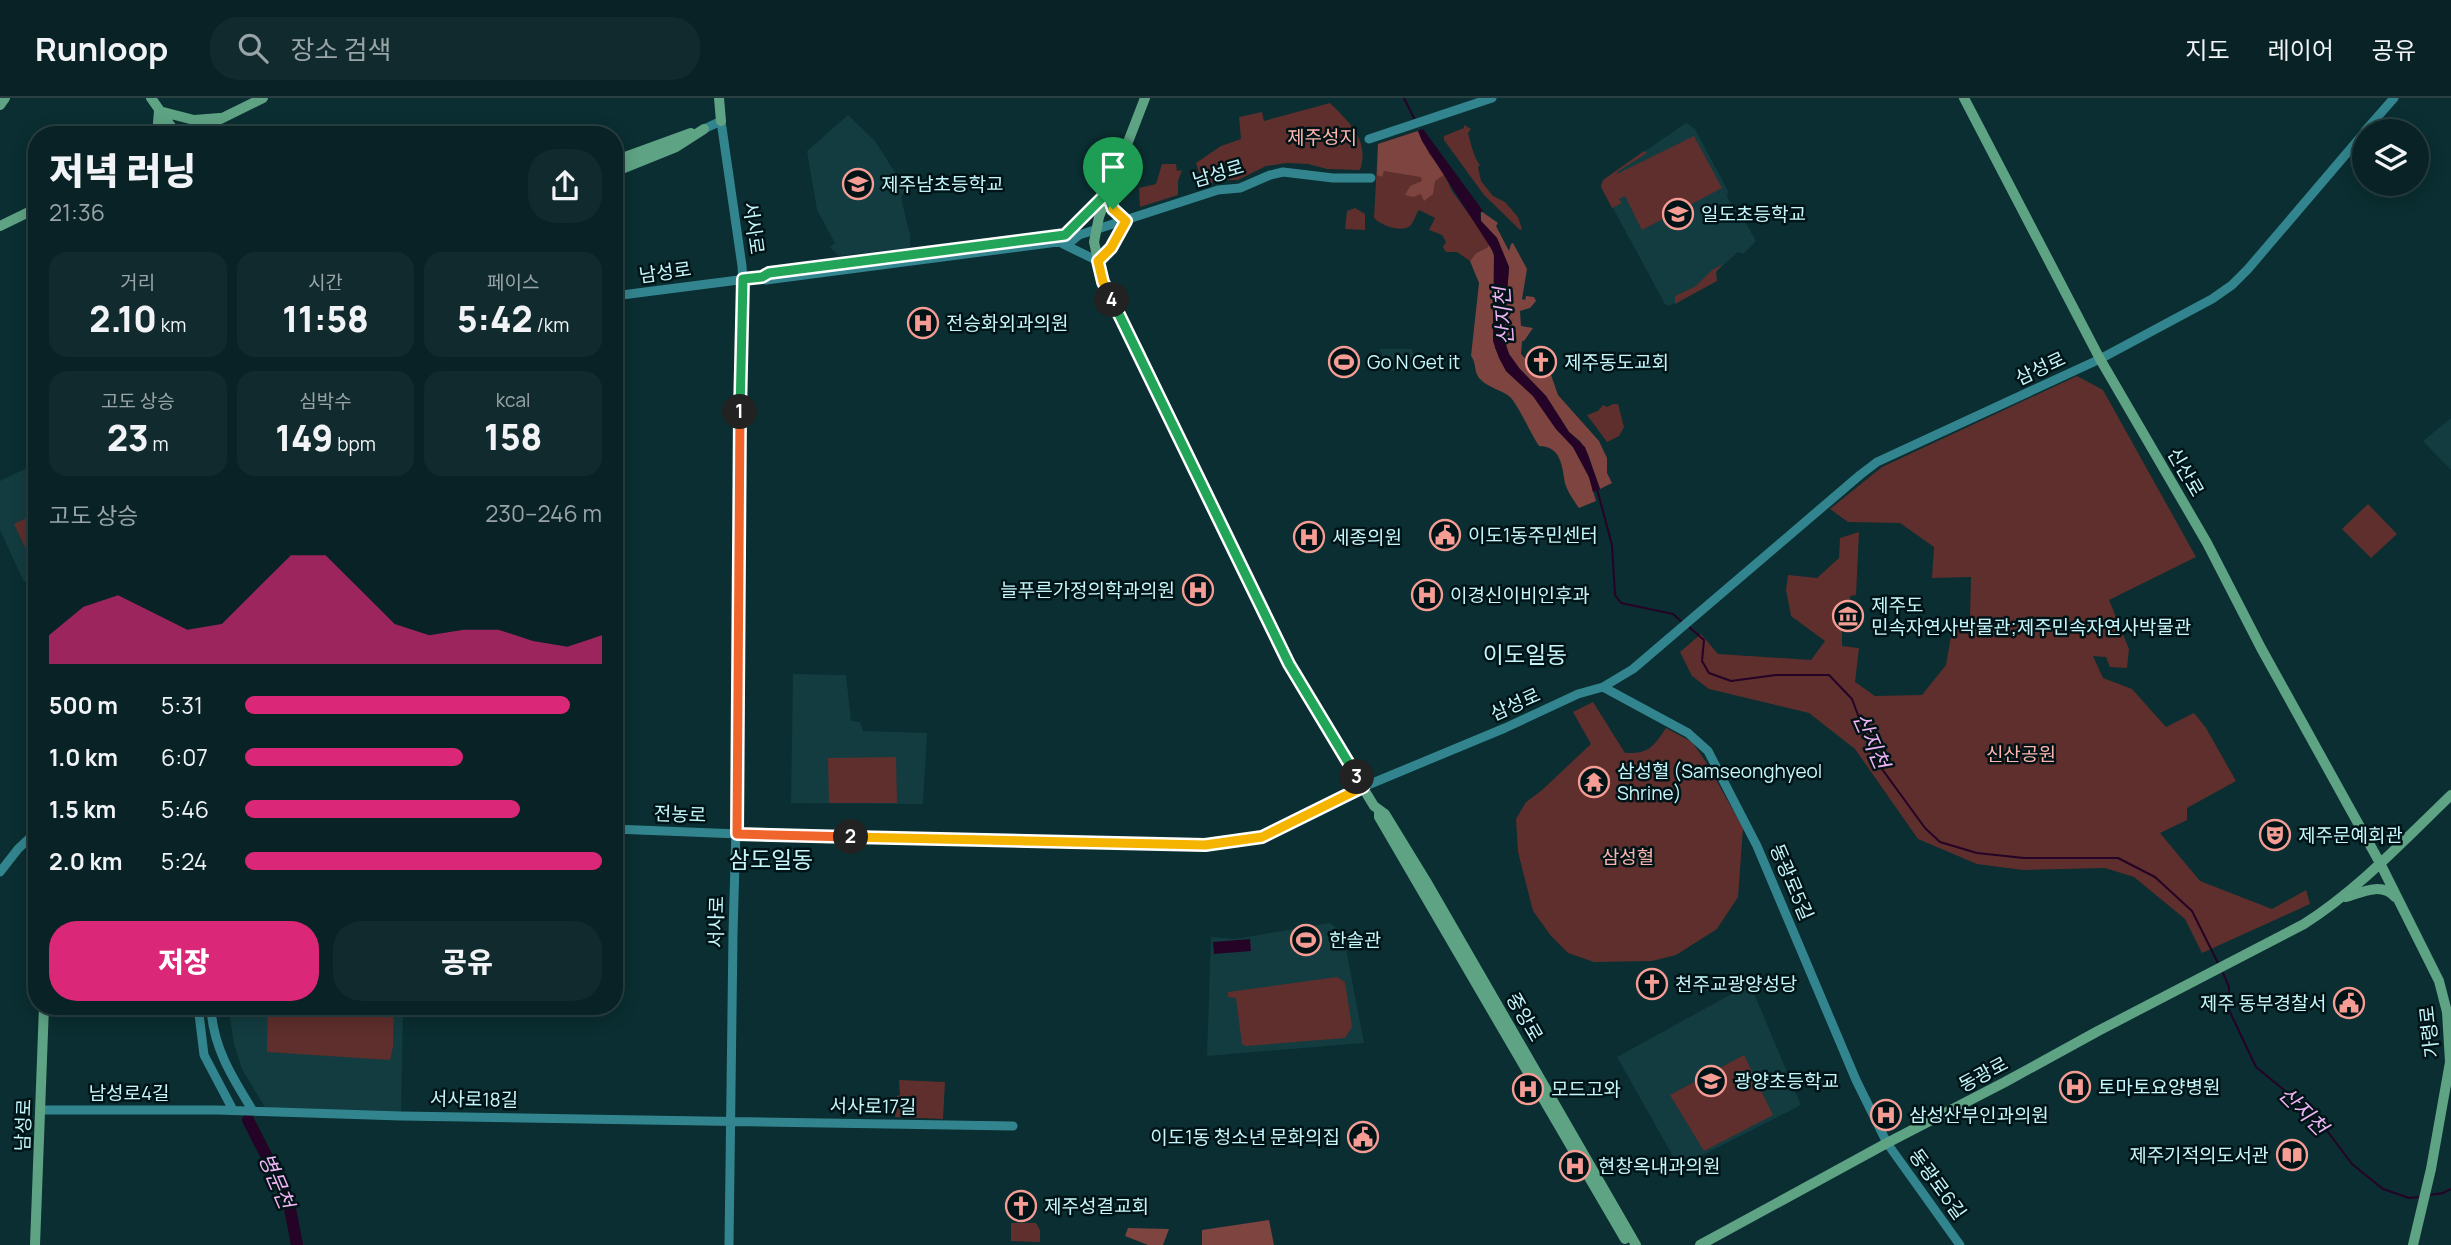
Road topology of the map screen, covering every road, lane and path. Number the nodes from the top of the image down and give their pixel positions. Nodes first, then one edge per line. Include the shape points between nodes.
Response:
1 (5, 98) edge
2 (151, 98) edge
3 (263, 98) edge
4 (719, 98) edge
5 (1145, 98) edge
6 (1492, 98) edge
7 (1964, 98) edge
8 (2394, 98) edge
9 (0, 105) edge
10 (159, 111) junction
11 (220, 118) junction
12 (2376, 119) edge
13 (721, 121) junction
14 (158, 126) edge
15 (170, 126) edge
16 (205, 126) edge
17 (214, 126) edge
18 (704, 129) junction
19 (1369, 139) dead end
20 (2352, 147) edge
21 (623, 157) edge
22 (623, 168) edge
23 (1371, 177) dead end
24 (1107, 193) junction
25 (28, 212) edge
26 (1126, 221) junction
27 (0, 226) edge
28 (1096, 230) junction
29 (1065, 235) junction
30 (1079, 235) junction
31 (1055, 243) junction
32 (1098, 261) junction
33 (762, 277) junction
34 (743, 279) junction
35 (623, 295) edge
36 (2100, 359) junction
37 (1603, 687) junction
38 (1363, 787) junction
39 (2451, 795) edge
40 (623, 830) edge
41 (737, 834) junction
42 (28, 840) edge
43 (2379, 863) junction
44 (0, 872) edge
45 (2340, 899) junction
46 (2402, 905) junction
47 (44, 1015) edge
48 (199, 1015) edge
49 (211, 1015) edge
50 (2451, 1062) edge
51 (41, 1110) junction
52 (217, 1110) joint
53 (233, 1110) junction
54 (253, 1111) junction
55 (732, 1121) junction
56 (1013, 1126) dead end
57 (1887, 1143) junction
58 (1632, 1244) edge
59 (35, 1245) edge
60 (729, 1245) edge
61 (1700, 1245) edge
62 (1960, 1245) edge
63 (2413, 1245) edge

1 - 9 main road
2 - 10 main road
3 - 11 main road
4 - 13 main road, 서사로
5 - 24 main road, 중앙로
6 - 19 street
7 - 36 main road, 신산로
8 - 12 street, 삼성로
10 - 11 main road via 194,120
10 - 14 main road
10 - 15 main road
11 - 16 main road
11 - 17 main road
13 - 18 street
13 - 34 street, 서사로
18 - 21 main road
18 - 22 main road via 676,147
20 - 36 street, 삼성로 via 2232,285
23 - 26 street, 남성로 via 1276,174
24 - 26 street via 1111,208
24 - 28 main road, 중앙로
24 - 29 street
25 - 27 main road
26 - 28 street, 남성로
26 - 32 street
28 - 30 street, 남성로
28 - 32 main road, 중앙로
29 - 30 street, 남성로
29 - 33 street, 남성로
30 - 31 street, 남성로
31 - 32 street
31 - 33 street, 남성로
32 - 38 main road, 중앙로 via 1103,282 1289,664
33 - 34 street, 남성로
34 - 35 street, 남성로
34 - 41 street, 서사로
36 - 37 street, 삼성로 via 1877,462 1672,637
36 - 43 main road, 신산로 via 2207,543
37 - 38 street, 삼성로
37 - 57 street, 동광로5길 via 1688,733 1708,751 1757,845
38 - 41 street, 전농로 via 1262,837 1205,845
38 - 58 main road, 중앙로 via 1426,881
39 - 43 main road
40 - 41 street, 전농로
41 - 55 street, 서사로
42 - 44 street
43 - 45 main road
43 - 46 main road, 가령로
45 - 46 main road via 2382,889
45 - 57 main road, 동광로 via 2305,924
46 - 50 main road, 가령로 via 2439,981
47 - 51 main road, 남성로
48 - 53 street via 204,1055
49 - 54 street via 228,1070
50 - 63 main road, 가령로
51 - 52 street, 남성로4길
51 - 59 main road, 남성로
52 - 53 street, 서사로18길
53 - 54 street, 서사로18길
54 - 55 street, 서사로18길
55 - 56 street, 서사로17길
55 - 60 street, 서사로
57 - 61 main road, 동광로
57 - 62 street, 동광로6길

